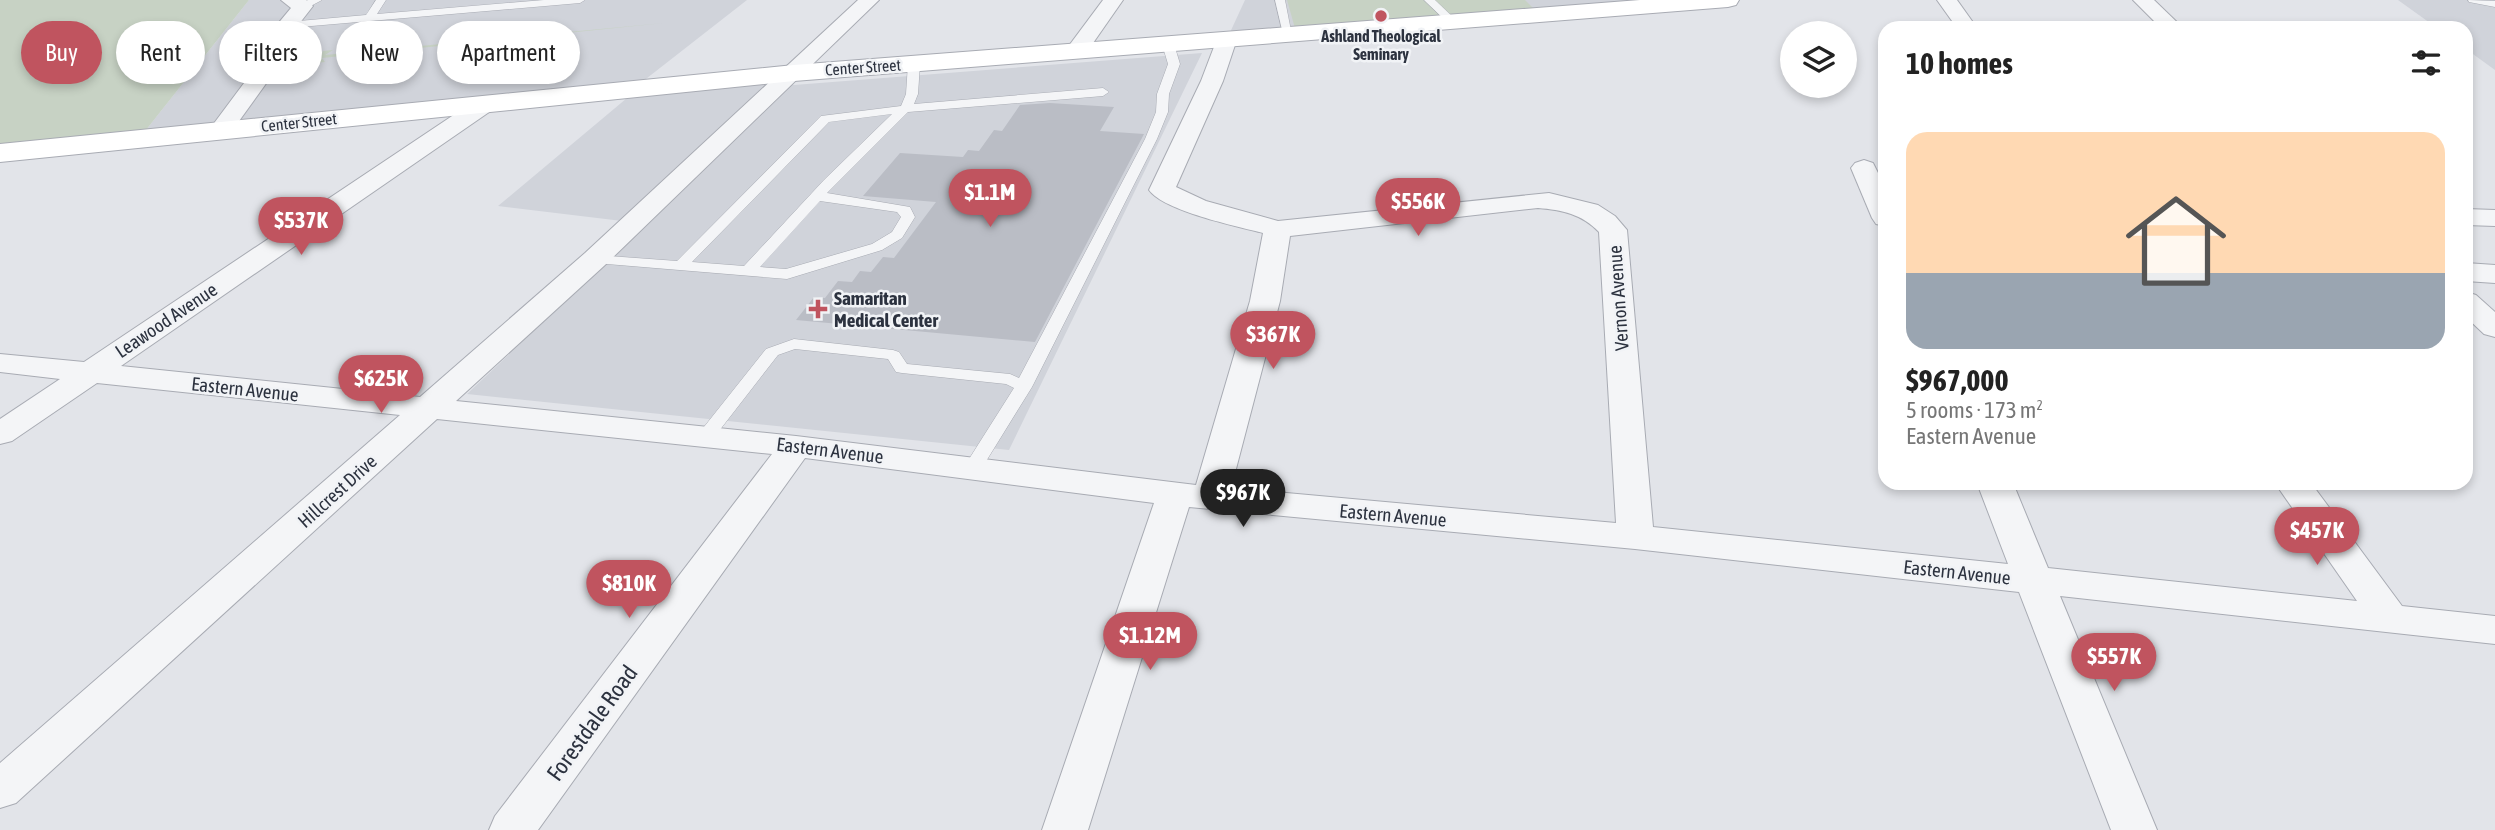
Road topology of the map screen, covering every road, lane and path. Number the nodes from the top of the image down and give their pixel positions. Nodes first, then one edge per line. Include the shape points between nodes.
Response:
1 (381, 0) edge
2 (580, 0) edge
3 (869, 0) edge
4 (1113, 0) edge
5 (1280, 0) edge
6 (1429, 0) edge
7 (1728, 0) edge
8 (1947, 0) edge
9 (2143, 0) edge
10 (2473, 0) edge
11 (551, 1) edge
12 (304, 2) edge
13 (1675, 2) edge
14 (2495, 4) edge
15 (1594, 5) edge
16 (369, 18) junction
17 (291, 21) edge
18 (1962, 21) edge
19 (2166, 21) edge
20 (322, 22) edge
21 (1452, 22) junction
22 (1288, 34) junction
23 (1227, 39) junction
24 (1168, 44) junction
25 (1076, 51) junction
26 (914, 64) junction
27 (794, 73) junction
28 (254, 84) edge
29 (1103, 92) dead end
30 (487, 103) junction
31 (902, 109) junction
32 (220, 131) junction
33 (0, 153) edge
34 (1864, 168) dead end
35 (817, 196) junction
36 (1878, 201) edge
37 (2473, 217) edge
38 (2495, 218) edge
39 (1276, 229) junction
40 (595, 259) junction
41 (680, 266) junction
42 (748, 271) junction
43 (2473, 272) edge
44 (2495, 274) edge
45 (2473, 308) edge
46 (2495, 328) edge
47 (0, 363) edge
48 (89, 372) junction
49 (1023, 387) junction
50 (430, 408) junction
51 (0, 434) edge
52 (706, 436) junction
53 (796, 446) junction
54 (973, 467) junction
55 (1998, 490) edge
56 (2298, 490) edge
57 (1192, 496) junction
58 (1635, 537) junction
59 (2036, 580) junction
60 (2390, 618) junction
61 (2495, 630) edge
62 (0, 790) edge
63 (512, 830) edge
64 (1065, 830) edge
65 (2134, 830) edge

1 - 16 lane
2 - 11 lane
3 - 27 street, Hillcrest Drive
4 - 25 street
5 - 22 lane
6 - 21 lane
7 - 13 main road, Center Street
8 - 18 street
9 - 19 street
10 - 14 lane
11 - 16 lane
12 - 17 street
13 - 15 main road, Center Street
15 - 21 main road, Center Street
16 - 20 lane
21 - 22 main road, Center Street
22 - 23 main road, Center Street
23 - 24 main road, Center Street
23 - 39 street, Vernon Avenue via 1162,190 1197,207
24 - 25 main road, Center Street
24 - 49 lane via 1174,64 1151,139
25 - 26 main road, Center Street
26 - 27 main road, Center Street
26 - 31 lane via 910,99
27 - 30 main road, Center Street
27 - 40 street, Hillcrest Drive
28 - 32 street
29 - 31 lane
30 - 32 main road, Center Street
30 - 48 street, Leawood Avenue
31 - 35 lane
31 - 41 lane via 825,119
32 - 33 main road, Center Street
34 - 36 street
35 - 42 lane
35 - 42 lane via 898,208 908,217 897,235 877,247 787,274
37 - 38 street
39 - 57 street via 1259,323
39 - 58 street, Vernon Avenue via 1538,200 1576,205 1597,214 1613,230
40 - 41 lane
40 - 50 street, Hillcrest Drive
41 - 42 lane
43 - 44 street
45 - 46 street
47 - 48 street, Eastern Avenue
48 - 50 street, Eastern Avenue
48 - 51 street, Leawood Avenue
49 - 52 lane via 1010,379 902,368 892,355 794,344 772,352
49 - 54 lane
50 - 52 street, Eastern Avenue
50 - 62 street, Hillcrest Drive
52 - 53 street, Eastern Avenue
53 - 54 street, Eastern Avenue
53 - 63 street, Forestdale Road
54 - 57 street, Eastern Avenue
55 - 59 street
56 - 60 street
57 - 58 street, Eastern Avenue
57 - 64 street
58 - 59 street, Eastern Avenue
59 - 60 street, Eastern Avenue
59 - 65 street
60 - 61 street, Eastern Avenue

